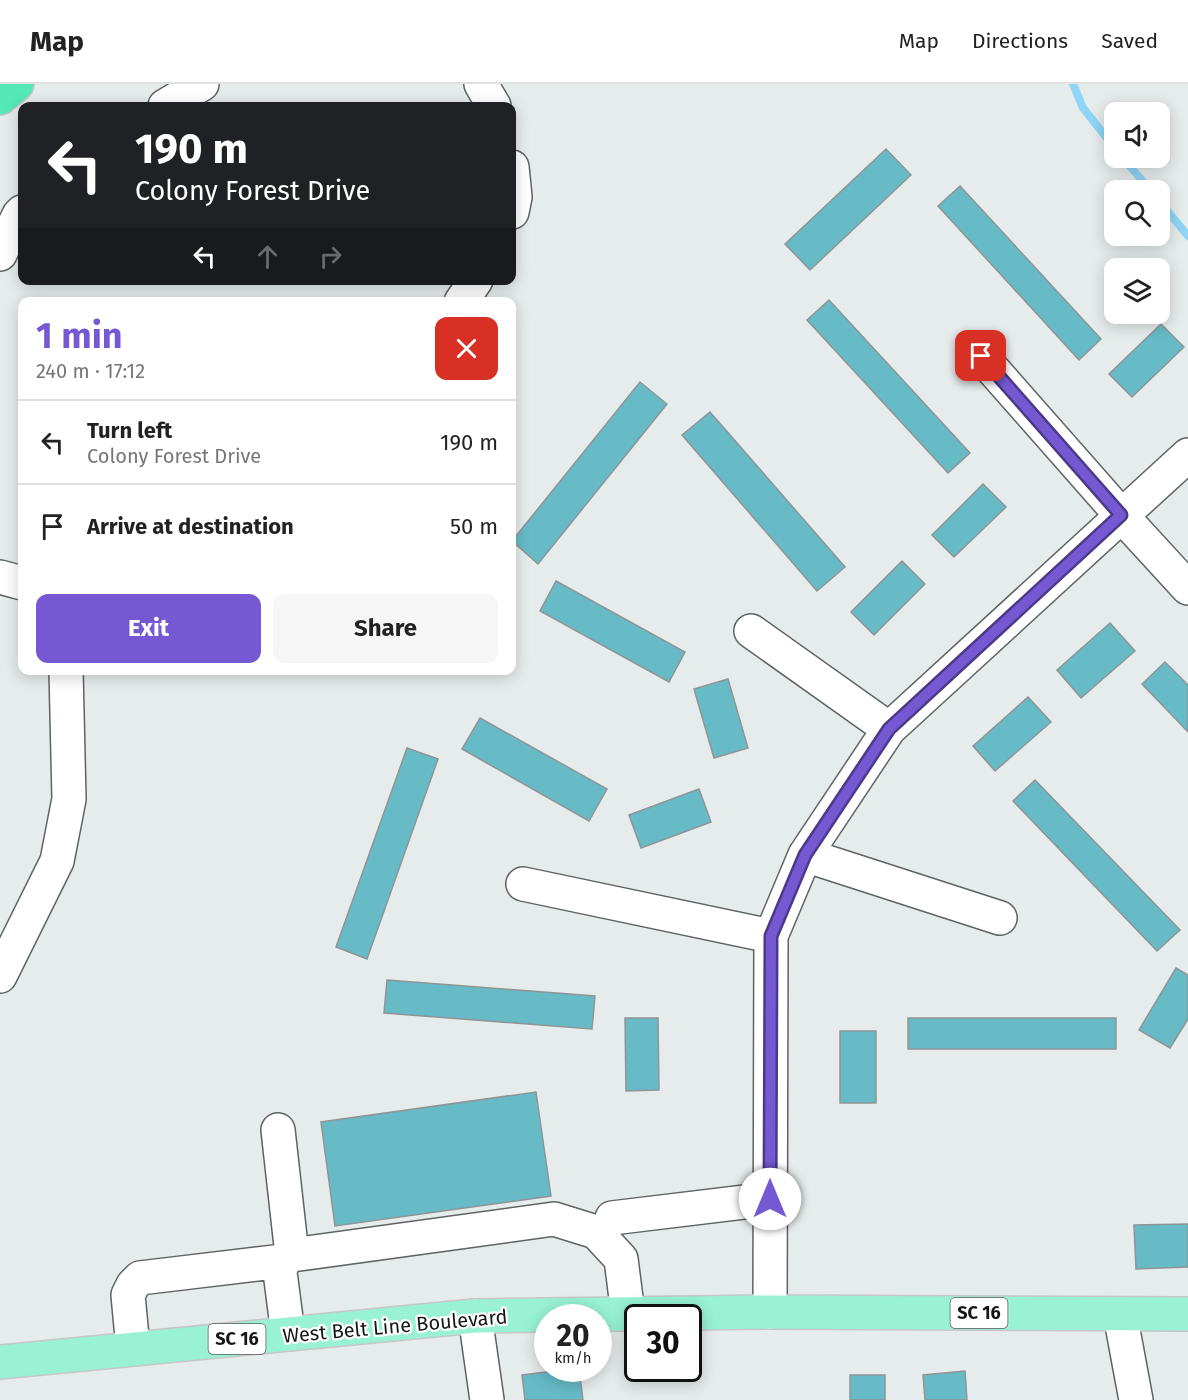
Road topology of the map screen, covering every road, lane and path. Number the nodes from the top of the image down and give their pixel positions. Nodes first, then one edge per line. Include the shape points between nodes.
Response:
1 (17, 84) edge
2 (202, 84) edge
3 (481, 84) edge
4 (0, 98) edge
5 (172, 102) edge
6 (492, 102) edge
7 (18, 217) edge
8 (0, 254) edge
9 (981, 356) dead end
10 (1188, 454) edge
11 (1121, 515) junction
12 (0, 577) edge
13 (18, 583) edge
14 (1188, 588) edge
15 (751, 631) dead end
16 (66, 675) edge
17 (889, 729) junction
18 (805, 855) junction
19 (522, 884) dead end
20 (1000, 918) dead end
21 (771, 936) junction
22 (0, 976) edge
23 (278, 1130) dead end
24 (770, 1199) junction
25 (612, 1218) dead end
26 (288, 1258) junction
27 (627, 1304) edge
28 (770, 1312) junction
29 (702, 1313) edge
30 (624, 1314) edge
31 (1120, 1314) junction
32 (1188, 1314) edge
33 (475, 1316) junction
34 (288, 1334) junction
35 (134, 1348) junction
36 (0, 1362) edge
37 (487, 1400) edge
38 (1136, 1400) edge

1 - 4 highway
2 - 5 street
3 - 6 street
7 - 8 street
9 - 11 street
10 - 11 street
11 - 14 street
11 - 17 street
12 - 13 street
15 - 17 street
16 - 22 street via 69,799 57,861
17 - 18 street
18 - 20 street
18 - 21 street
19 - 21 street
21 - 24 street
23 - 26 street
24 - 25 street
24 - 28 street
26 - 27 street via 554,1219 596,1233 621,1260
26 - 34 street via 280,1272
26 - 35 street via 140,1278 128,1295
28 - 29 main road, West Belt Line Boulevard / SC 16
28 - 31 main road, West Belt Line Boulevard / SC 16
30 - 33 main road, West Belt Line Boulevard / SC 16
31 - 32 main road, West Belt Line Boulevard / SC 16
31 - 38 street
33 - 34 main road, West Belt Line Boulevard / SC 16
33 - 37 street
34 - 35 main road, West Belt Line Boulevard / SC 16
35 - 36 main road, West Belt Line Boulevard / SC 16

